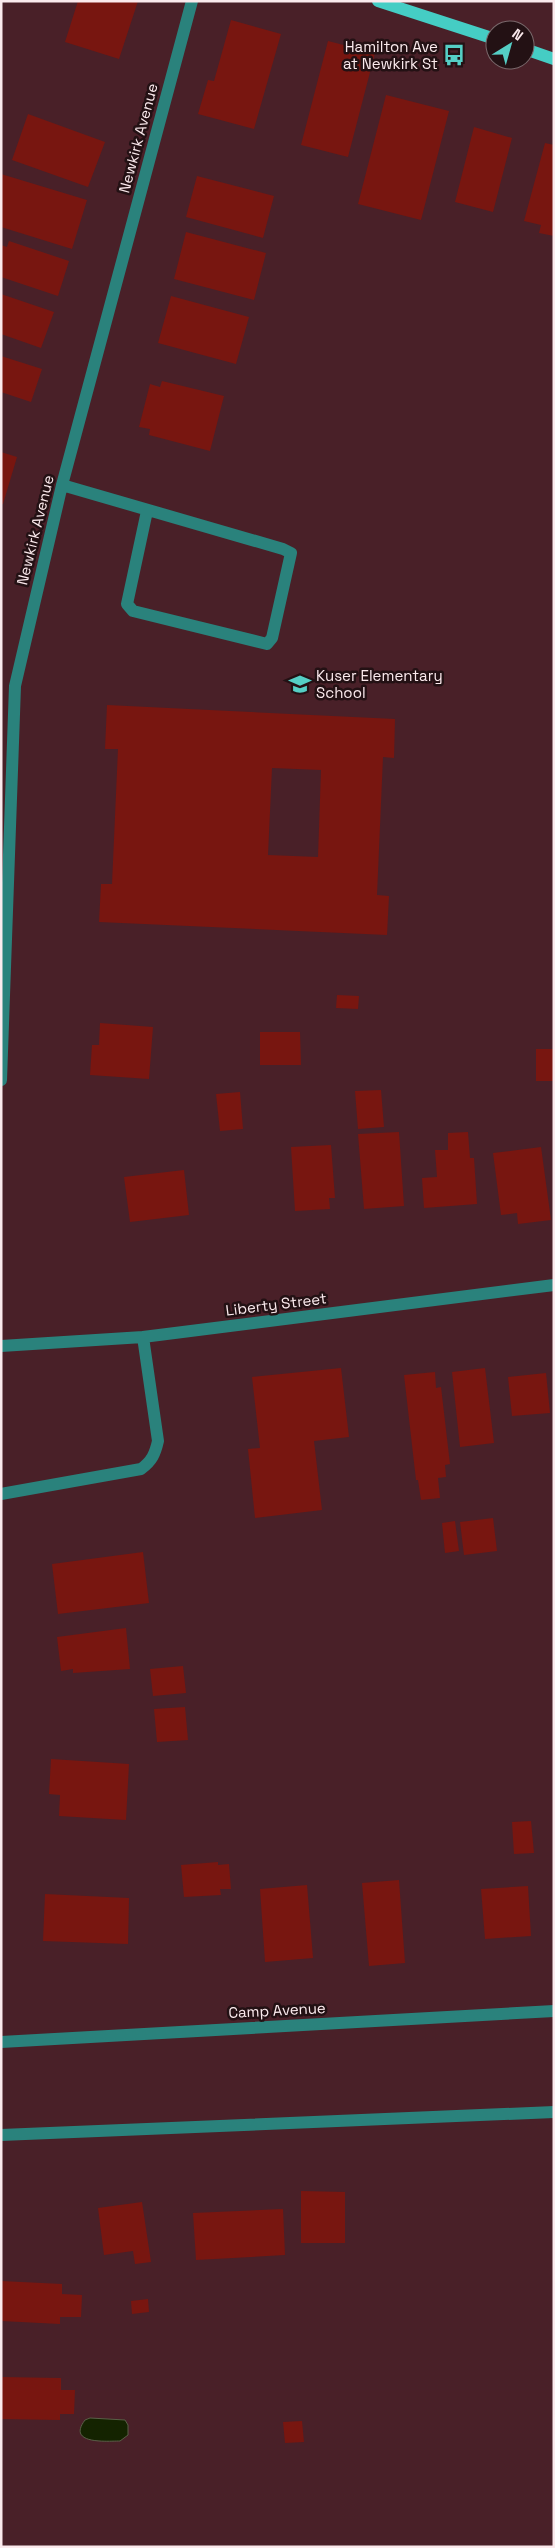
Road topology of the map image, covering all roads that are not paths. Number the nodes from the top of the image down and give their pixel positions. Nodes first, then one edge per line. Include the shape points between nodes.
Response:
1 (192, 1) edge
2 (378, 1) edge
3 (485, 36) edge
4 (535, 52) edge
5 (554, 59) edge
6 (62, 485) junction
7 (147, 511) junction
8 (1, 1080) edge
9 (554, 1285) edge
10 (143, 1337) junction
11 (1, 1346) edge
12 (1, 1494) edge
13 (554, 2011) edge
14 (1, 2042) edge
15 (554, 2112) edge
16 (1, 2135) edge

1 - 6 street, Newkirk Avenue
2 - 3 main road
4 - 5 main road
6 - 7 street
6 - 8 street, Newkirk Avenue via 15,686
7 - 7 street via 283,548 291,553 268,644 133,611 127,604
9 - 10 street, Liberty Street
10 - 11 street, Liberty Street
10 - 12 street via 158,1441 155,1455 149,1463 141,1468
13 - 14 street, Camp Avenue
15 - 16 street

